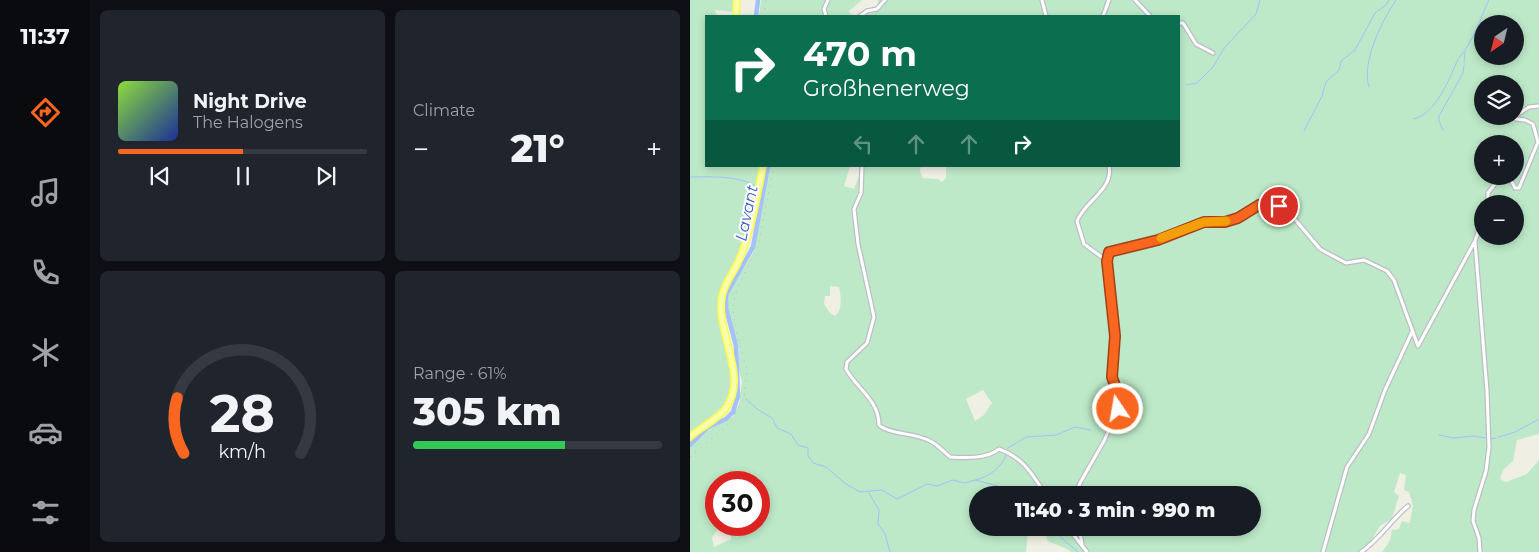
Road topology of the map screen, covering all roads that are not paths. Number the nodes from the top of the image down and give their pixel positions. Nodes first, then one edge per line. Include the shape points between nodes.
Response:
1 (737, 0) edge
2 (828, 0) edge
3 (885, 0) edge
4 (1042, 0) edge
5 (1109, 0) edge
6 (1134, 0) edge
7 (736, 15) edge
8 (826, 15) edge
9 (861, 15) edge
10 (1046, 15) edge
11 (1103, 15) edge
12 (1149, 15) edge
13 (1180, 23) edge
14 (1214, 53) dead end
15 (1539, 106) edge
16 (1524, 111) edge
17 (1524, 120) edge
18 (763, 167) edge
19 (862, 167) edge
20 (1109, 167) edge
21 (1524, 176) edge
22 (1474, 243) edge
23 (1475, 245) edge
24 (1104, 251) junction
25 (1107, 261) junction
26 (1412, 332) junction
27 (690, 437) edge
28 (1040, 486) edge
29 (1080, 486) edge
30 (1408, 506) dead end
31 (1074, 536) edge
32 (1080, 536) edge
33 (1083, 547) junction
34 (1087, 552) edge
35 (1323, 552) edge
36 (1361, 552) edge
37 (1480, 552) edge

1 - 7 main road
2 - 8 street via 824,9
3 - 9 street via 877,9
4 - 10 street
5 - 11 street
6 - 12 street
13 - 14 street via 1184,23 1196,44
15 - 16 street
17 - 21 street via 1533,124 1538,142
18 - 27 main road via 746,242 721,298 733,391 722,412
19 - 28 street via 861,193 854,209 874,317 867,343 847,362 850,377 873,401 882,428 930,440 950,457 993,454 999,449 1013,454
20 - 24 street via 1108,181 1077,221 1084,244
22 - 26 street via 1419,346
23 - 37 street via 1489,447 1473,521
24 - 25 street
24 - 25 street
24 - 26 street via 1158,240 1204,222 1225,222 1266,203 1279,206 1320,249 1346,263 1364,260 1387,271 1394,280
25 - 29 street via 1115,336 1112,377 1120,400
26 - 35 street via 1369,434 1347,467
30 - 36 street via 1379,538
31 - 33 street
32 - 33 street
33 - 34 street

